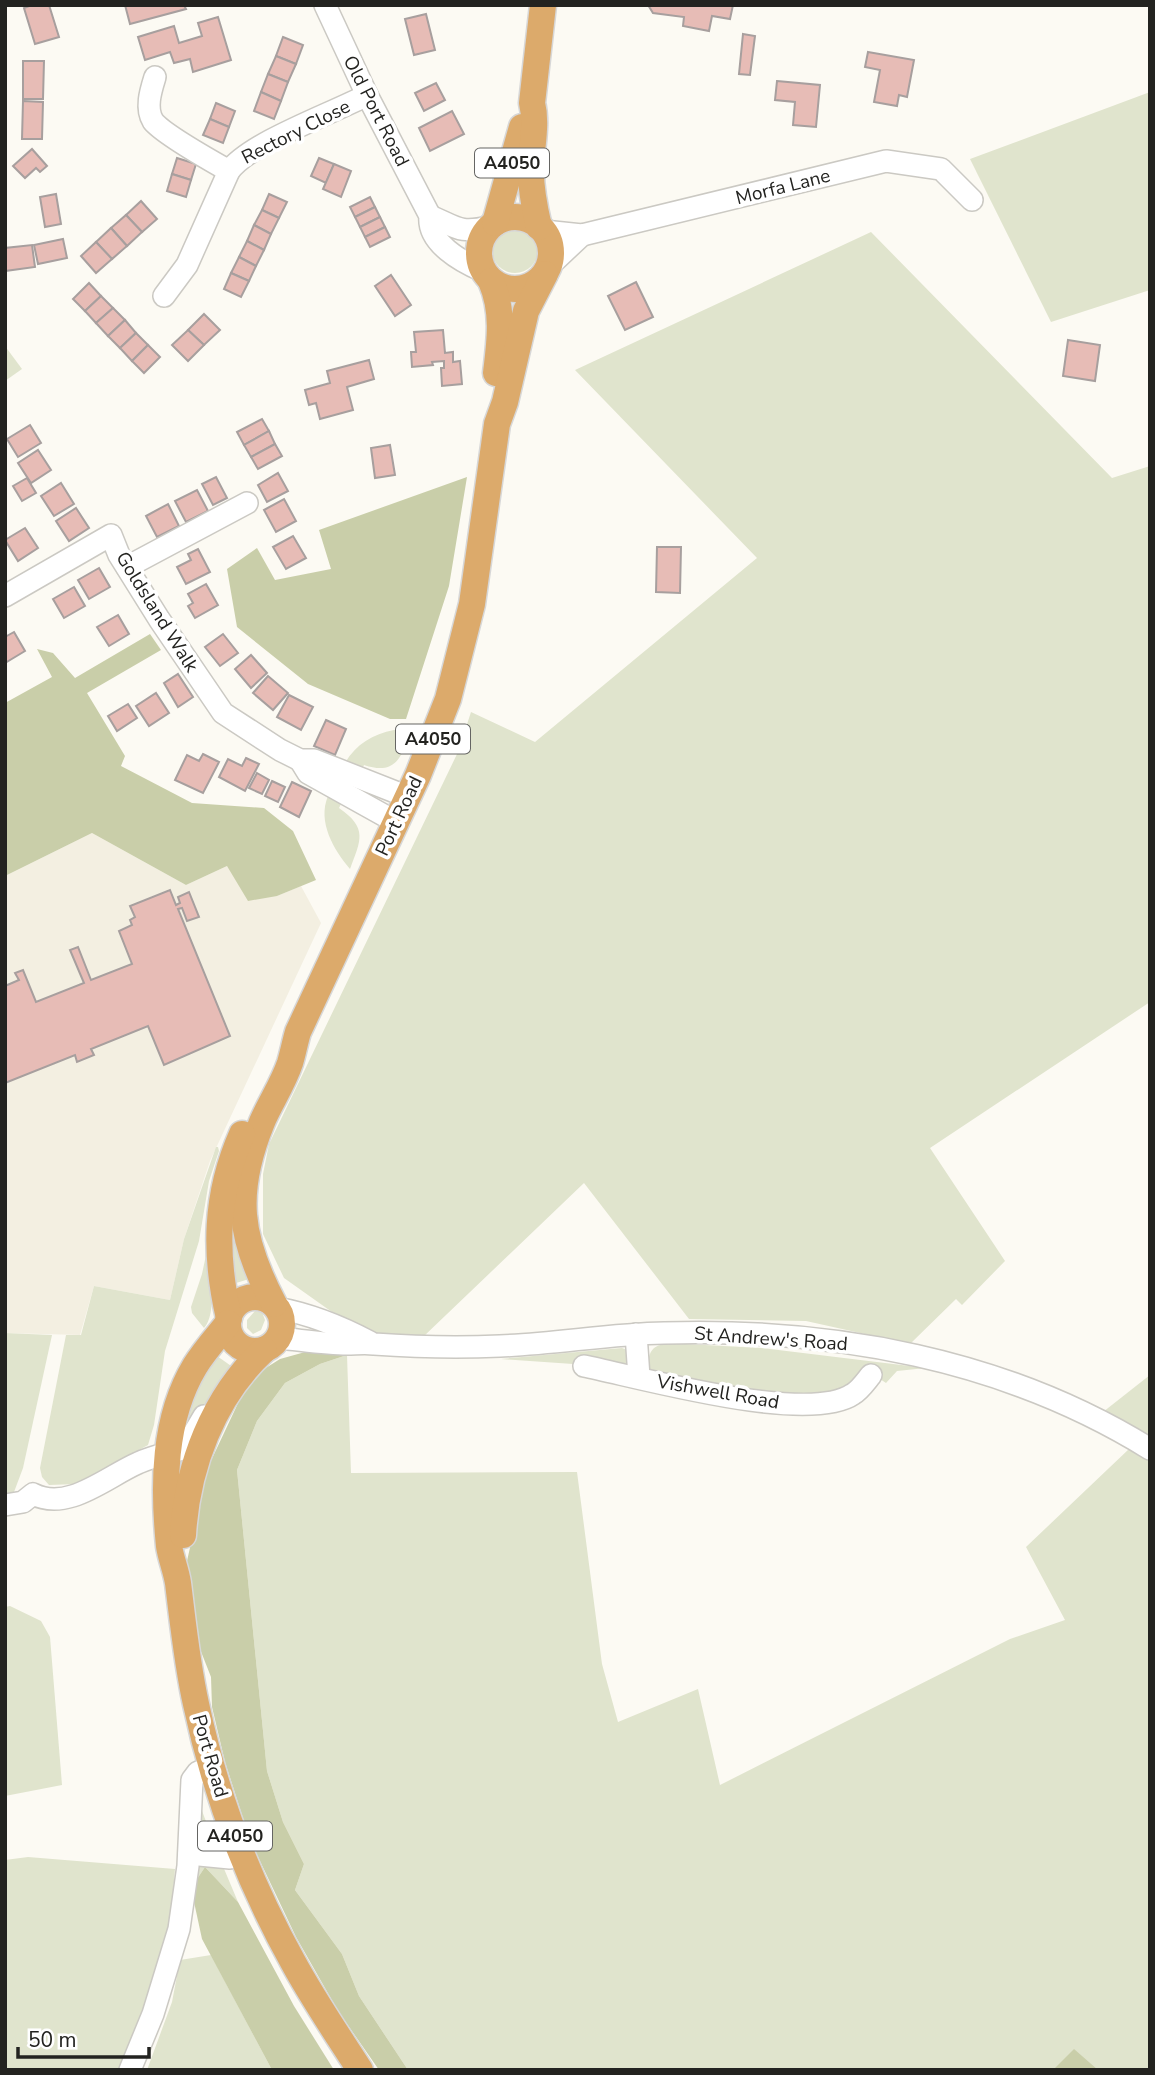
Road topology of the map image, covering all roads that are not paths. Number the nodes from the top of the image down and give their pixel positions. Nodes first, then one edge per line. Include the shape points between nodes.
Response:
1 (326, 5) edge
2 (543, 5) edge
3 (155, 77) dead end
4 (367, 95) junction
5 (532, 103) junction
6 (229, 172) junction
7 (972, 200) dead end
8 (430, 216) junction
9 (492, 225) junction
10 (541, 229) junction
11 (582, 235) junction
12 (546, 270) junction
13 (487, 276) junction
14 (164, 296) dead end
15 (497, 424) junction
16 (247, 503) dead end
17 (127, 568) junction
18 (5, 596) edge
19 (300, 760) junction
20 (408, 797) junction
21 (396, 822) junction
22 (298, 1032) junction
23 (275, 1306) junction
24 (229, 1320) junction
25 (636, 1334) junction
26 (372, 1343) junction
27 (271, 1344) junction
28 (584, 1366) dead end
29 (871, 1375) dead end
30 (639, 1377) junction
31 (219, 1408) junction
32 (1150, 1449) edge
33 (169, 1453) junction
34 (5, 1505) edge
35 (177, 1578) junction
36 (212, 1768) junction
37 (189, 1854) junction
38 (242, 1854) junction
39 (130, 2070) edge
40 (360, 2070) edge

1 - 4 street, Old Port Road
2 - 5 main road, Port Road / A4050
3 - 6 street, Rectory Close via 149,97 153,120
4 - 6 street, Rectory Close via 257,148
4 - 8 street, Old Port Road
5 - 9 main road, Port Road / A4050
5 - 10 main road, Port Road / A4050 via 531,183
6 - 14 street, Rectory Close via 187,265
7 - 11 street, Morfa Lane via 941,169 886,161
8 - 9 street via 455,229 473,231
8 - 13 street, Old Port Road via 429,224 451,253
9 - 10 main road via 518,216
9 - 13 main road, Port Road / A4050 via 478,249
10 - 11 street, Morfa Lane
10 - 12 main road, Port Road / A4050 via 551,250
11 - 12 street, Morfa Lane
12 - 13 main road via 536,283 524,288 502,288
12 - 15 main road, Port Road / A4050 via 526,311
13 - 15 main road, Port Road / A4050 via 497,293 501,321 493,401
15 - 20 main road, Port Road / A4050 via 472,604 448,699
16 - 17 street
17 - 18 street, Goldsland Walk via 111,536
17 - 19 street, Goldsland Walk via 223,713
19 - 20 street, Goldsland Walk via 314,760
19 - 21 street, Goldsland Walk via 308,773
20 - 21 main road, Port Road / A4050
21 - 22 main road, Port Road / A4050
22 - 23 main road, Port Road / A4050 via 251,1154 244,1188 245,1235
22 - 24 main road, Port Road / A4050 via 277,1058 223,1188 218,1254
23 - 24 main road via 266,1299 245,1299
23 - 26 street, St Andrew's Road via 346,1329
23 - 27 main road via 283,1321
24 - 27 main road via 229,1333 241,1348 255,1352
24 - 33 main road, Port Road / A4050 via 196,1364 182,1392
25 - 26 street, St Andrew's Road via 502,1346 423,1348
25 - 30 street, Vishwell Road
25 - 32 street, St Andrew's Road via 780,1336 919,1356 1053,1397
26 - 27 street, St Andrew's Road
27 - 31 main road, Port Road / A4050 via 242,1374
28 - 30 street, Vishwell Road
29 - 30 street, Vishwell Road via 852,1395 826,1404 714,1395
31 - 33 street via 203,1417 185,1448
31 - 35 main road, Port Road / A4050 via 193,1471
33 - 34 street via 140,1462 72,1497 44,1500 33,1494 23,1502
33 - 35 main road, Port Road / A4050 via 170,1548
35 - 36 main road, Port Road / A4050 via 195,1700
36 - 37 street via 198,1772 192,1780
36 - 38 main road, Port Road / A4050
37 - 38 street via 230,1858
37 - 39 street via 179,1929
38 - 40 main road, Port Road / A4050 via 293,1962

